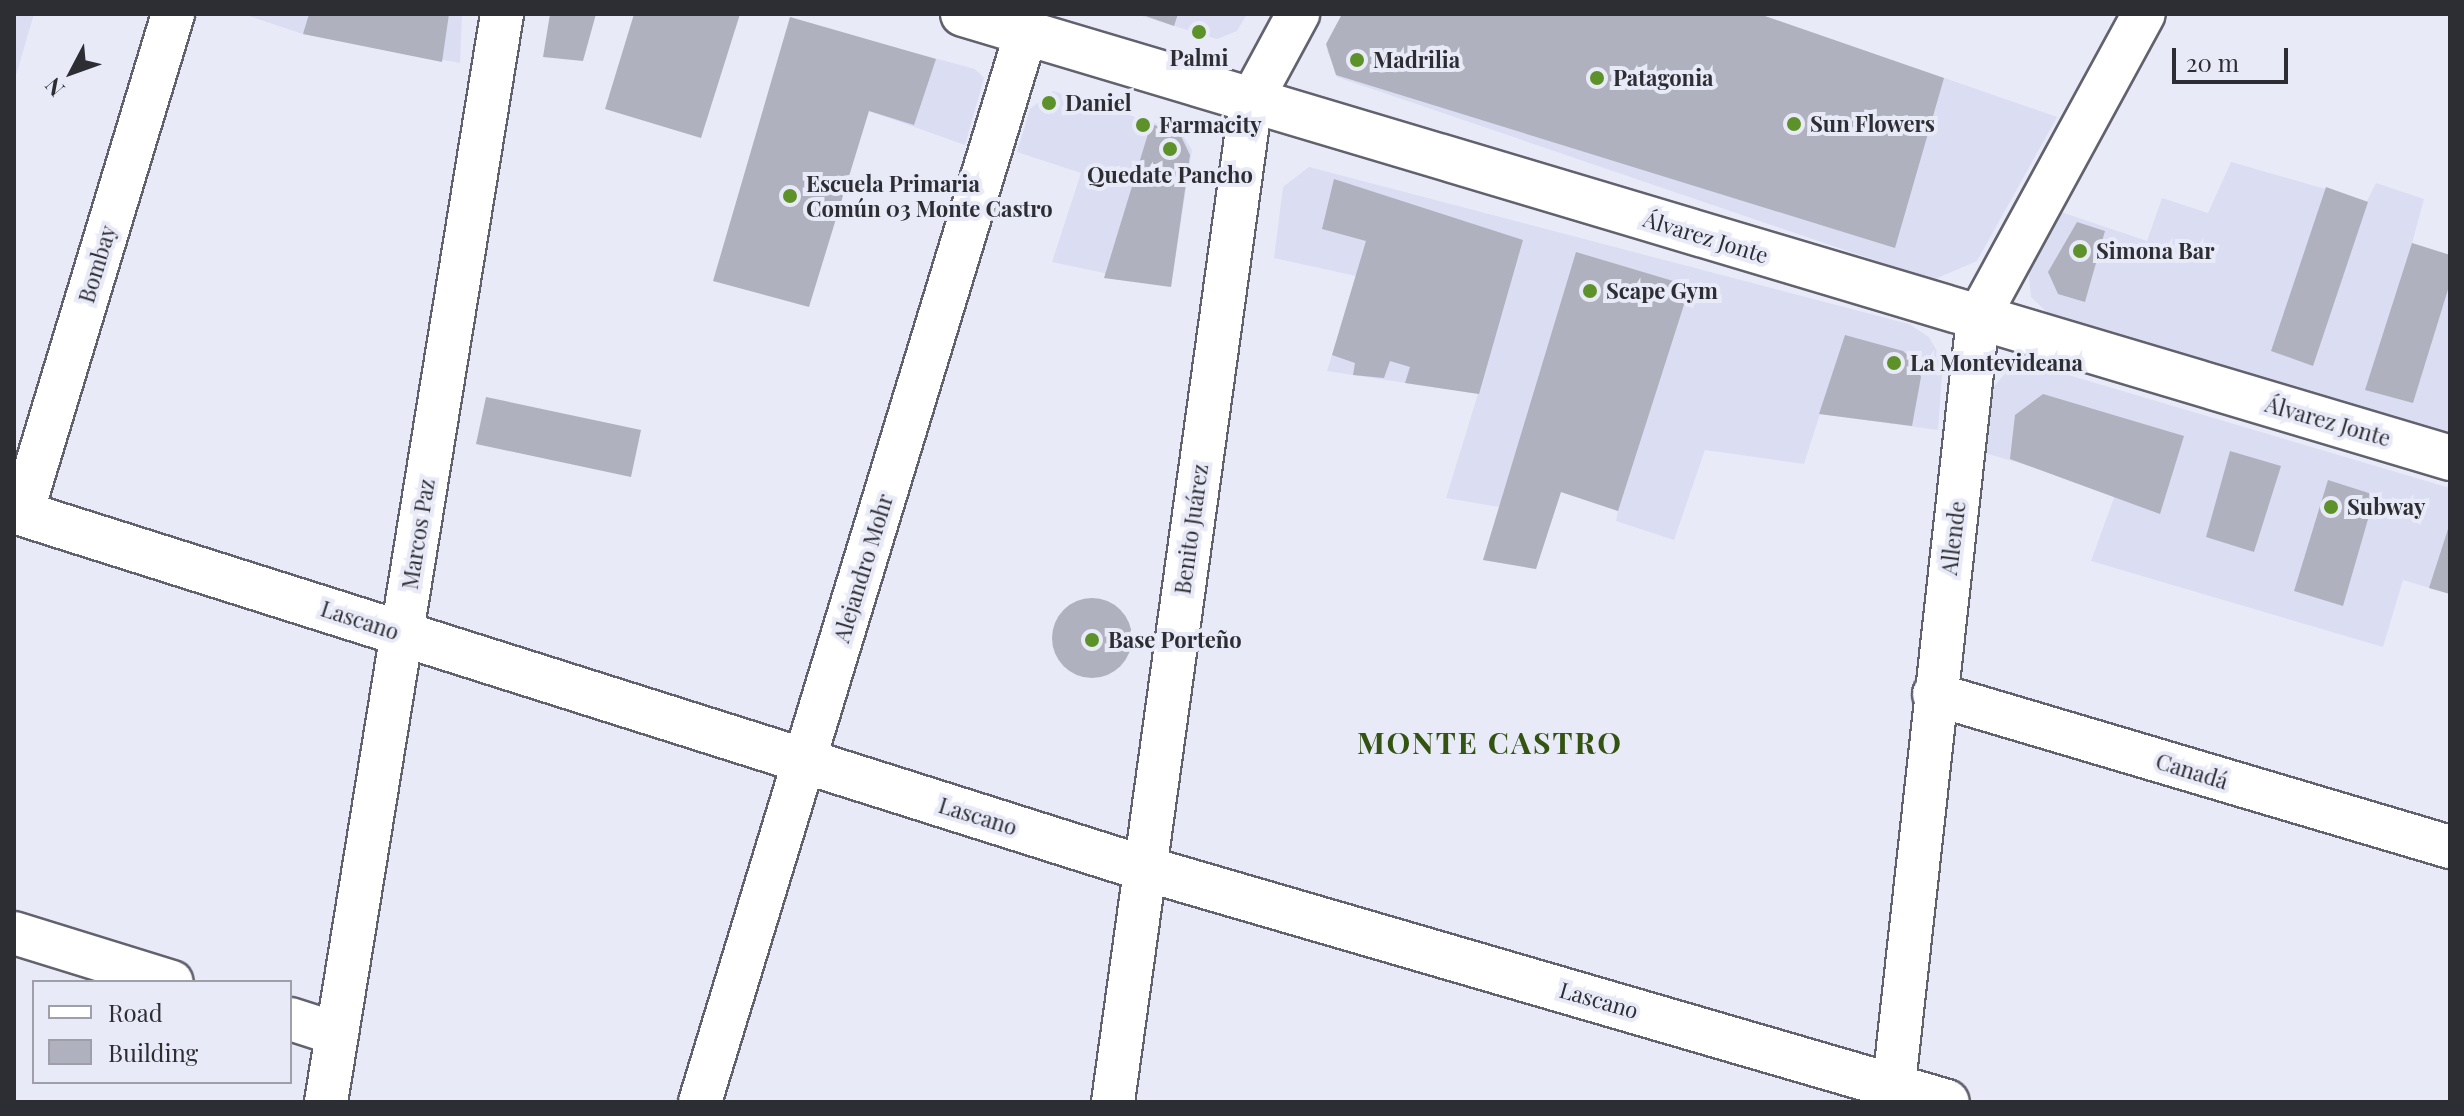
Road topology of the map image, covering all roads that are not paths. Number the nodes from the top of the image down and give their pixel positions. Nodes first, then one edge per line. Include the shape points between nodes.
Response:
1 (173, 14) edge
2 (502, 14) edge
3 (963, 14) edge
4 (1298, 14) edge
5 (2144, 14) edge
6 (1026, 33) junction
7 (1251, 101) junction
8 (1978, 318) junction
9 (2450, 458) edge
10 (18, 512) edge
11 (402, 634) junction
12 (1934, 694) junction
13 (804, 761) junction
14 (2450, 847) edge
15 (1143, 868) junction
16 (14, 933) edge
17 (166, 980) edge
18 (292, 1020) edge
19 (337, 1034) junction
20 (1893, 1094) edge
21 (326, 1102) edge
22 (700, 1102) edge
23 (1113, 1102) edge
24 (1947, 1102) edge

1 - 10 street, Bombay
2 - 11 street, Marcos Paz
3 - 6 street, Álvarez Jonte
4 - 7 street, Benito Juárez
5 - 8 street, Allende
6 - 7 street, Álvarez Jonte
6 - 13 street, Alejandro Mohr
7 - 8 street, Álvarez Jonte
7 - 15 street, Benito Juárez
8 - 9 street, Álvarez Jonte
8 - 12 street, Allende
10 - 11 street, Lascano
11 - 13 street, Lascano
11 - 19 street, Marcos Paz
12 - 14 street, Canadá
12 - 20 street, Allende
13 - 15 street, Lascano
13 - 22 street, Alejandro Mohr
15 - 20 street, Lascano
15 - 23 street, Benito Juárez
16 - 17 street
18 - 19 street
19 - 21 street, Marcos Paz
20 - 24 street, Lascano

